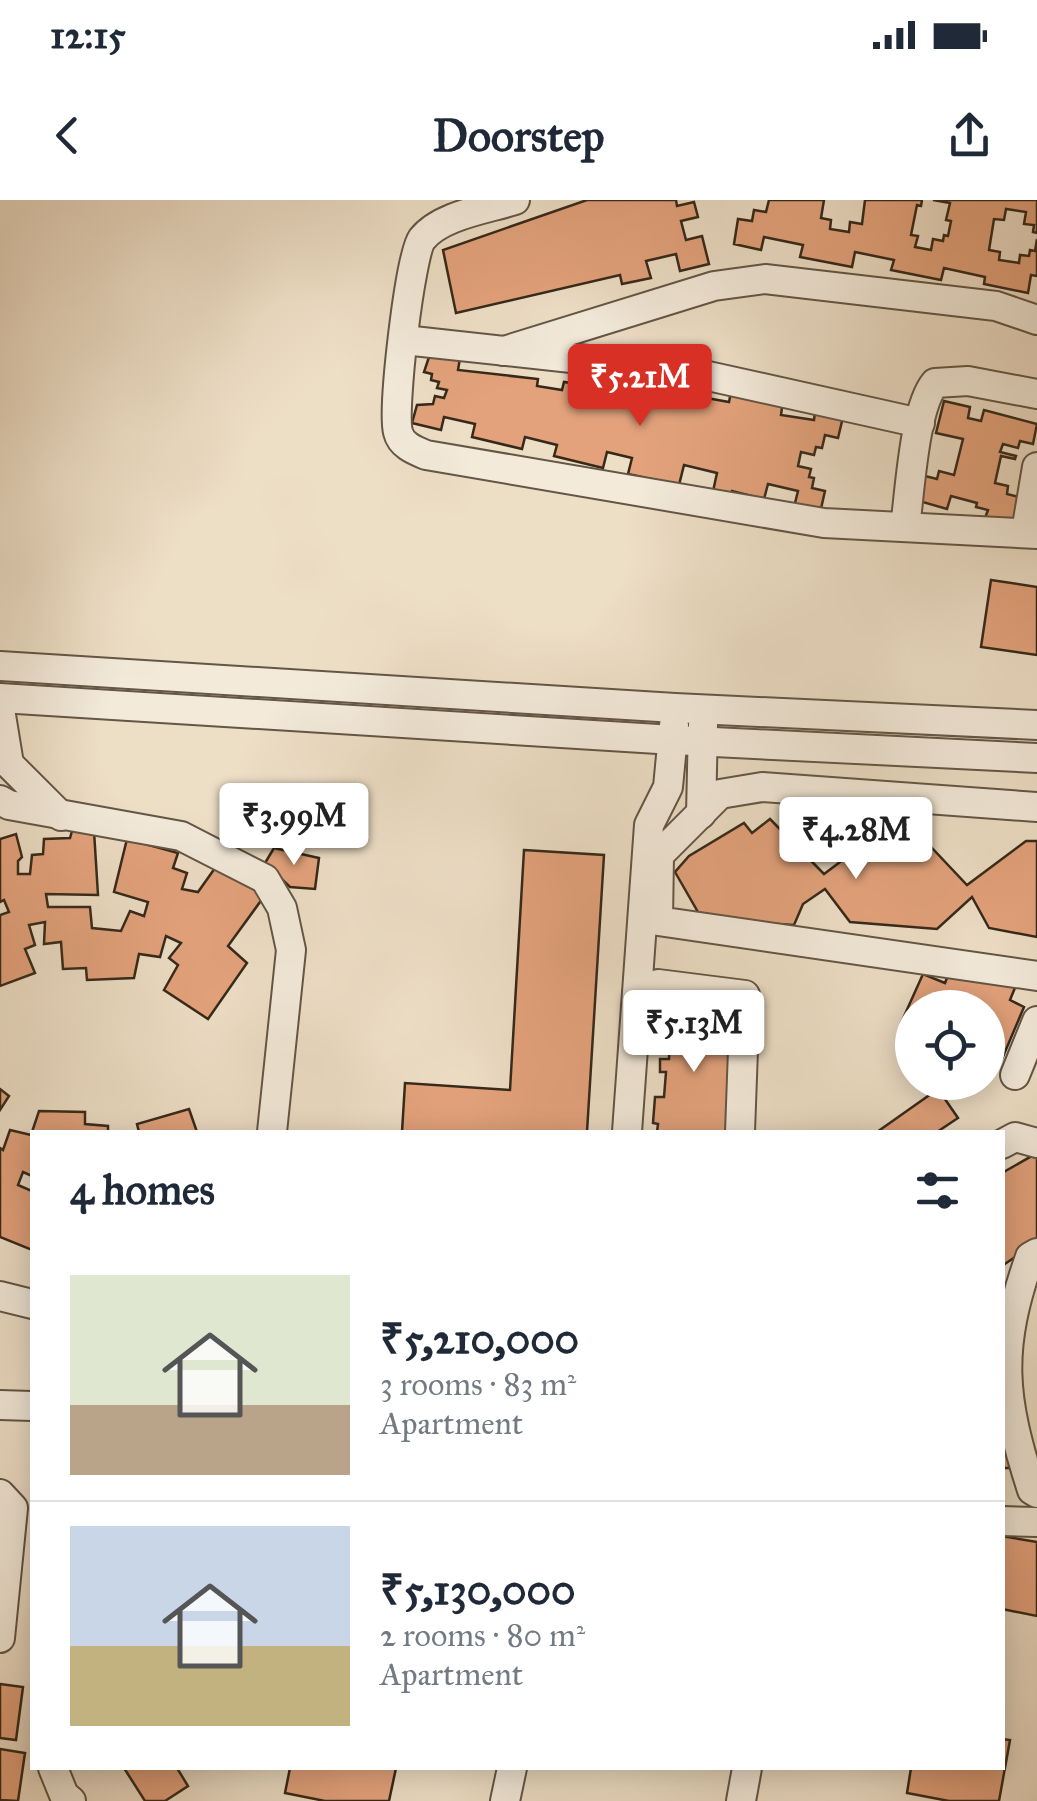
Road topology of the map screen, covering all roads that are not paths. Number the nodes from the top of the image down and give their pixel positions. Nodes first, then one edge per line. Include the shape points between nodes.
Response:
1 (515, 200) edge
2 (1037, 320) edge
3 (404, 340) junction
4 (504, 351) junction
5 (1037, 394) edge
6 (920, 422) junction
7 (1037, 466) edge
8 (905, 527) junction
9 (1031, 533) edge
10 (0, 666) edge
11 (0, 698) edge
12 (0, 708) edge
13 (675, 708) junction
14 (704, 709) junction
15 (1037, 725) edge
16 (674, 740) junction
17 (703, 742) junction
18 (1037, 758) edge
19 (0, 800) edge
20 (1037, 808) edge
21 (701, 814) junction
22 (61, 816) junction
23 (1037, 976) edge
24 (658, 984) dead end
25 (1037, 1020) edge
26 (1015, 1076) dead end
27 (272, 1130) edge
28 (627, 1130) edge
29 (740, 1130) edge
30 (1005, 1142) edge
31 (1037, 1143) edge
32 (1037, 1253) edge
33 (1012, 1287) edge
34 (0, 1296) edge
35 (30, 1304) edge
36 (0, 1405) edge
37 (30, 1406) edge
38 (1037, 1493) edge
39 (0, 1494) edge
40 (1005, 1521) edge
41 (1037, 1522) edge
42 (0, 1638) edge
43 (54, 1770) edge
44 (512, 1770) edge
45 (747, 1770) edge
46 (72, 1801) edge
47 (505, 1801) edge
48 (741, 1801) edge

1 - 3 street via 438,226 421,240 412,263
2 - 4 street via 996,306 765,279 714,286
3 - 4 street
3 - 8 street via 398,432 408,448 426,455 824,524
4 - 6 street via 681,370
5 - 6 street via 968,381 935,383
6 - 8 street
7 - 9 street
8 - 9 street
10 - 13 street
11 - 12 street
11 - 16 street
12 - 22 street via 9,764
13 - 14 street
13 - 16 street
14 - 15 street
14 - 17 street
16 - 17 street
16 - 28 street via 668,787 649,825
17 - 18 street
17 - 21 street
19 - 22 street
20 - 21 street via 762,787 720,794
21 - 23 street via 659,855 658,921
22 - 27 street via 180,836 265,878 282,908 291,950
24 - 29 street via 745,995
25 - 26 street
30 - 31 street via 1015,1137
32 - 33 street
33 - 38 street via 1006,1376 1015,1436
34 - 35 street
36 - 37 street
39 - 42 street via 13,1508
40 - 41 street
43 - 46 street
44 - 47 street
45 - 48 street

